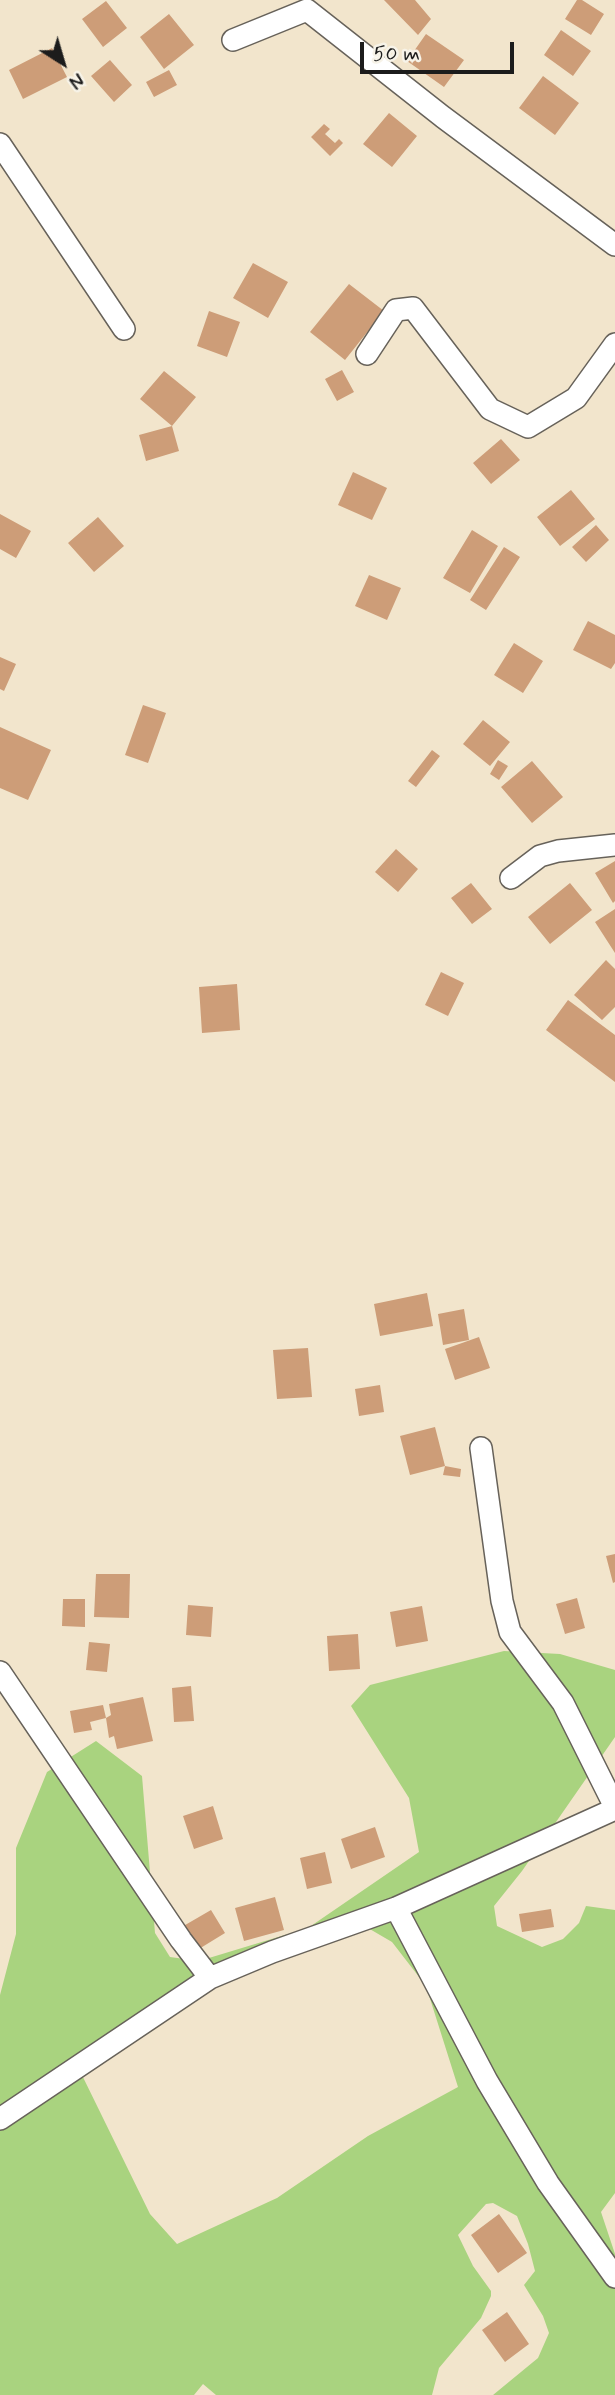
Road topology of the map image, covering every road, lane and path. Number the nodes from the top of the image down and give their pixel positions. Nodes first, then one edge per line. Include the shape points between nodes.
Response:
1 (233, 40) dead end
2 (0, 144) edge
3 (615, 245) edge
4 (124, 329) dead end
5 (615, 344) edge
6 (367, 354) dead end
7 (615, 845) edge
8 (511, 878) dead end
9 (481, 1448) dead end
10 (0, 1672) edge
11 (615, 1808) edge
12 (396, 1908) junction
13 (210, 1978) junction
14 (0, 2119) edge
15 (615, 2277) edge

1 - 3 street via 307,10
2 - 4 street
5 - 6 street via 576,398 528,428 490,409 413,308 396,310
7 - 8 street via 540,856
9 - 11 street via 510,1632 563,1703
10 - 13 street
11 - 12 street
12 - 13 street
12 - 15 street via 527,2149
13 - 14 street

